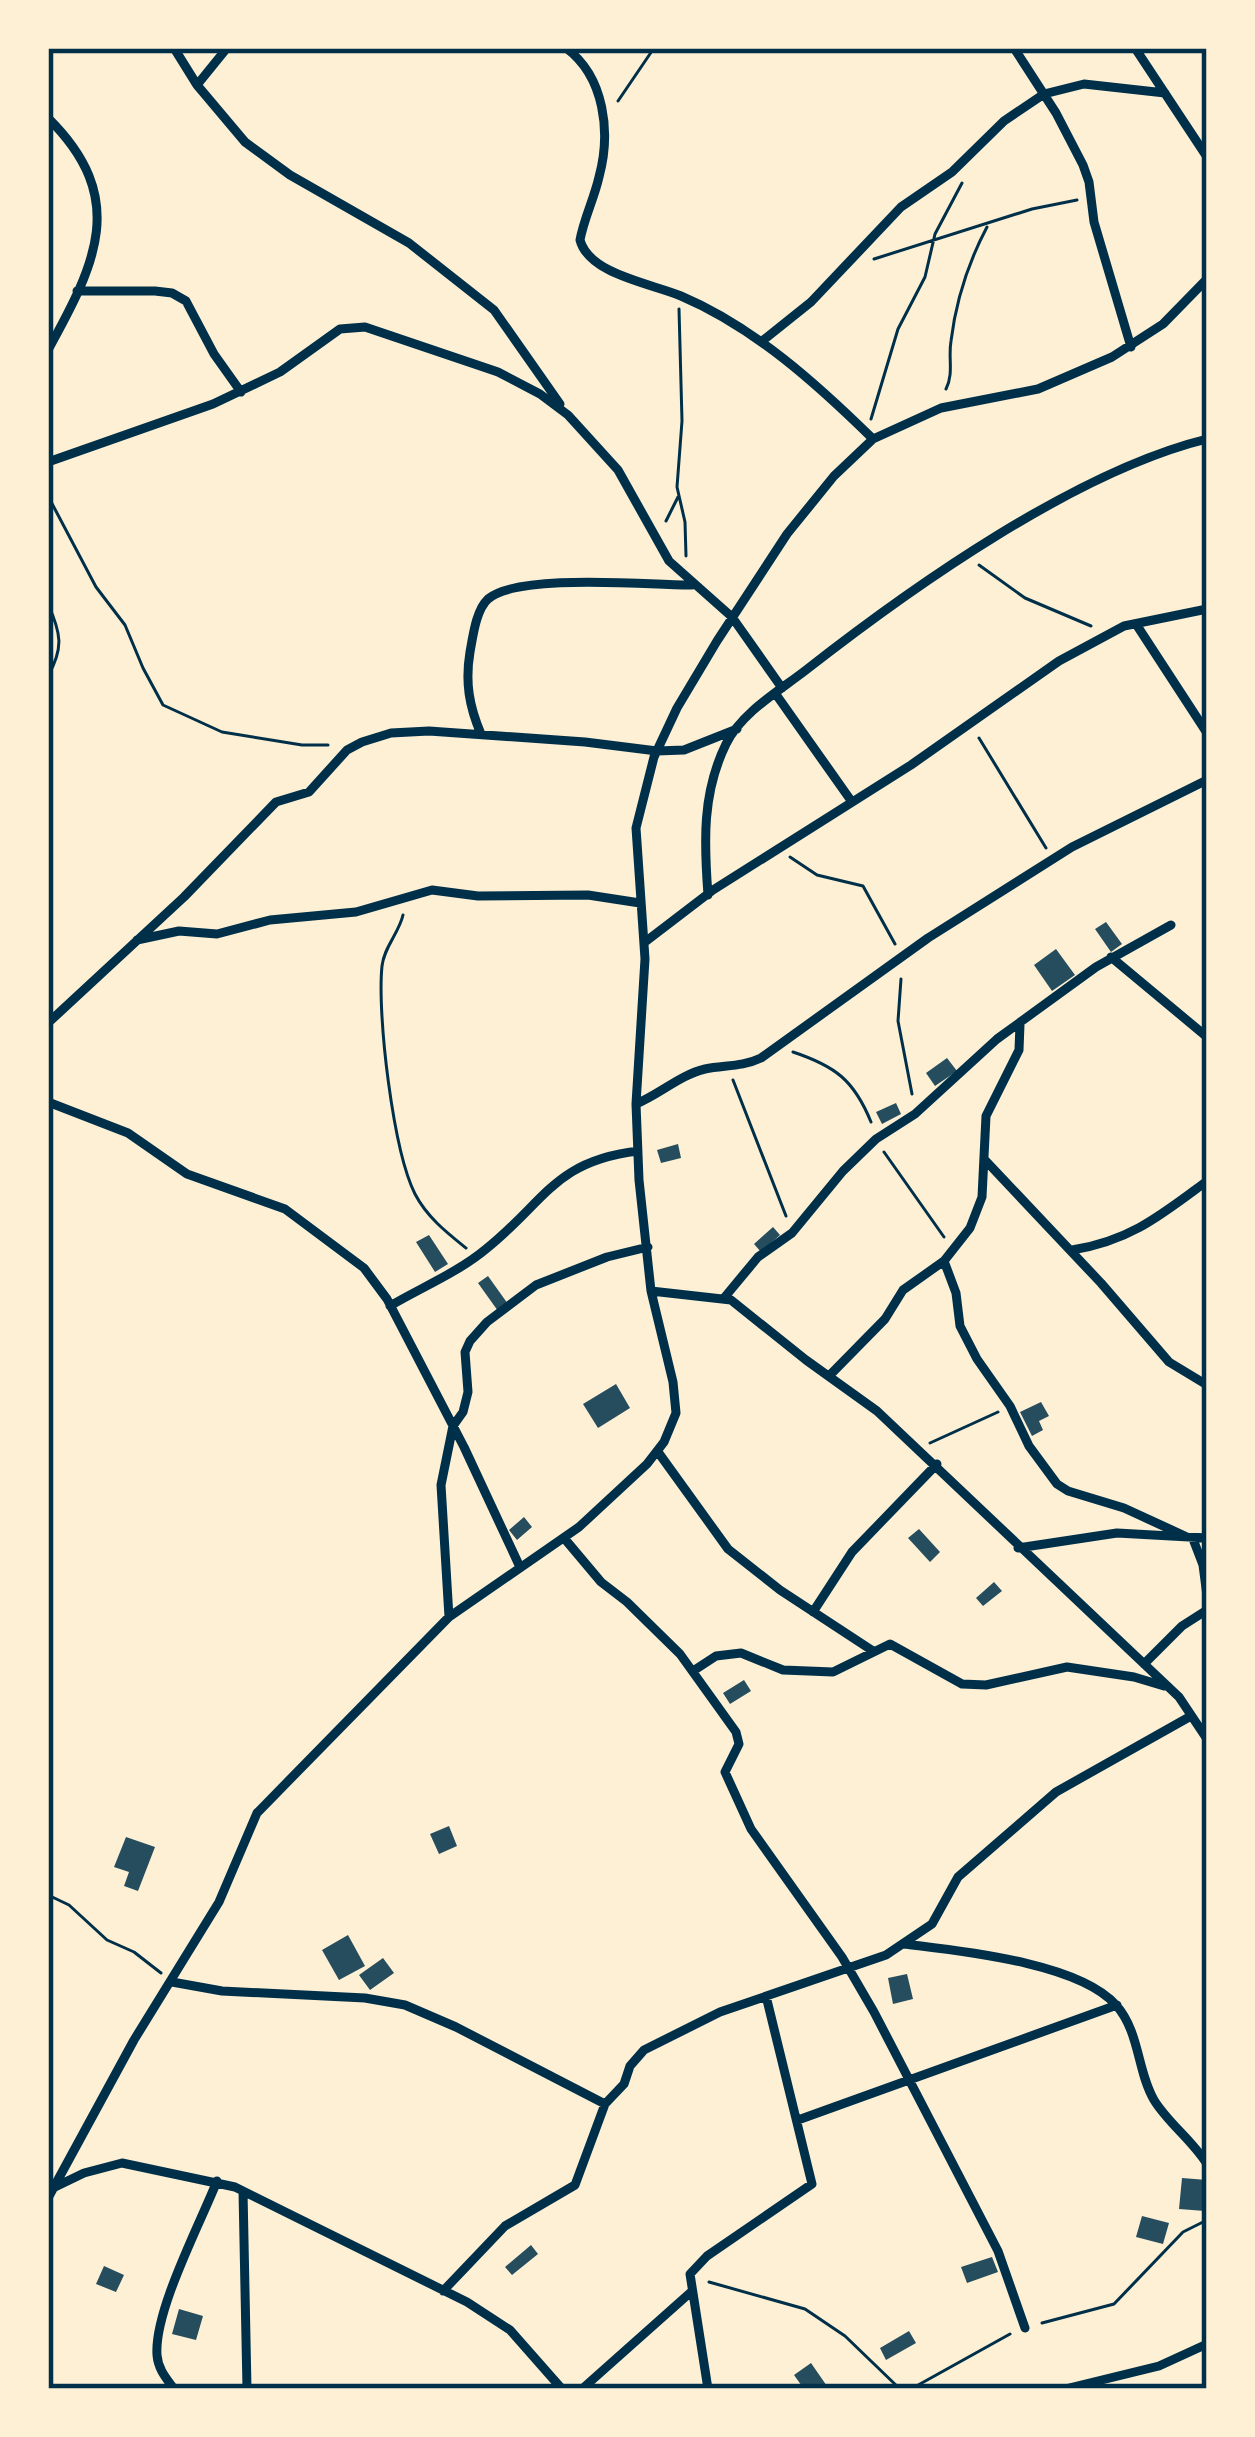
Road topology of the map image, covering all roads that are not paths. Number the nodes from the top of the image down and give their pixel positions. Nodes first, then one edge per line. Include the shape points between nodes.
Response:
1 (174, 48) edge
2 (227, 48) edge
3 (566, 48) edge
4 (1014, 48) edge
5 (1136, 48) edge
6 (197, 85) junction
7 (1165, 93) junction
8 (1044, 94) junction
9 (48, 118) edge
10 (1207, 157) edge
11 (1207, 279) edge
12 (77, 291) junction
13 (761, 342) junction
14 (49, 346) edge
15 (1131, 347) junction
16 (241, 392) junction
17 (568, 415) junction
18 (869, 436) junction
19 (1207, 440) edge
20 (48, 462) edge
21 (692, 585) junction
22 (1207, 609) edge
23 (732, 617) junction
24 (1136, 624) junction
25 (779, 690) junction
26 (737, 729) junction
27 (1207, 733) edge
28 (481, 734) junction
29 (657, 751) junction
30 (1207, 780) edge
31 (852, 802) junction
32 (708, 895) junction
33 (640, 903) junction
34 (1171, 925) dead end
35 (131, 942) junction
36 (645, 942) junction
37 (1111, 957) junction
38 (48, 1023) edge
39 (1020, 1024) junction
40 (1206, 1033) edge
41 (48, 1102) edge
42 (636, 1104) junction
43 (638, 1151) junction
44 (984, 1159) junction
45 (1207, 1181) edge
46 (648, 1247) junction
47 (1072, 1250) junction
48 (944, 1262) junction
49 (651, 1292) junction
50 (724, 1298) junction
51 (390, 1306) junction
52 (829, 1376) junction
53 (1207, 1385) edge
54 (454, 1426) junction
55 (658, 1453) junction
56 (937, 1464) junction
57 (564, 1538) junction
58 (1190, 1538) junction
59 (1207, 1538) edge
60 (1018, 1548) junction
61 (519, 1565) junction
62 (1207, 1596) edge
63 (1207, 1610) edge
64 (813, 1612) junction
65 (449, 1617) junction
66 (873, 1651) junction
67 (1144, 1664) junction
68 (693, 1671) junction
69 (1169, 1688) junction
70 (1201, 1726) edge
71 (904, 1943) junction
72 (849, 1970) junction
73 (172, 1982) junction
74 (766, 1996) junction
75 (1117, 2006) junction
76 (908, 2083) junction
77 (605, 2104) junction
78 (798, 2120) junction
79 (1207, 2164) edge
80 (217, 2181) junction
81 (243, 2191) junction
82 (50, 2193) edge
83 (690, 2286) junction
84 (442, 2290) junction
85 (1025, 2328) road end
86 (1207, 2344) edge
87 (174, 2389) edge
88 (247, 2389) edge
89 (562, 2389) edge
90 (582, 2389) edge
91 (708, 2389) edge
92 (1065, 2389) edge

1 - 6 street
2 - 6 street
3 - 13 street via 589,74 604,115 583,250 604,269 679,295
4 - 8 street
5 - 7 street
6 - 17 street via 229,127 272,163 409,243 494,310
7 - 8 street via 1072,84
7 - 10 street
8 - 13 street via 901,207
8 - 15 street via 1082,165
9 - 12 street via 84,163 100,213
11 - 15 street
12 - 14 street
12 - 16 street via 172,293 186,302
13 - 18 street
15 - 18 street via 1038,388 934,410
16 - 17 street via 359,325 498,372
16 - 20 street
17 - 21 street via 618,470
18 - 23 street via 787,533
19 - 25 street via 1130,466 1014,527
21 - 23 street
21 - 28 street via 537,584 488,600 472,640 467,690
22 - 24 street
23 - 25 street
23 - 29 street
24 - 27 street
24 - 31 street via 1059,661
25 - 26 street
25 - 31 street
26 - 29 street via 684,750
26 - 32 street via 704,818
28 - 29 street
28 - 35 street via 391,733 354,745 309,792 276,802
29 - 33 street via 636,828
30 - 42 street via 1053,860 781,1046 748,1064 691,1074
31 - 32 street
32 - 36 street
33 - 35 street via 441,890 356,912
33 - 36 street
34 - 37 street
35 - 38 street
36 - 42 street
37 - 39 street
37 - 40 street
39 - 44 street via 1019,1050 986,1116
39 - 50 street via 876,1138
41 - 51 street via 128,1133 187,1174 284,1209 364,1268
42 - 43 street
43 - 46 street
43 - 51 street via 581,1164 476,1256
44 - 47 street
44 - 48 street via 970,1228
45 - 47 street via 1137,1232
46 - 49 street
46 - 54 street via 536,1285 487,1322 466,1352 468,1392
47 - 53 street via 1168,1362
48 - 52 street via 907,1286
48 - 58 street via 960,1326 1029,1447 1062,1488
49 - 50 street
49 - 55 street via 676,1412
50 - 52 street
51 - 54 street
52 - 56 street
54 - 61 street
54 - 65 street via 440,1485
55 - 57 street
55 - 64 street via 720,1542
56 - 60 street
56 - 64 street via 851,1552
57 - 61 street
57 - 68 street
58 - 59 street
58 - 60 street via 1117,1533
58 - 62 street
60 - 67 street
61 - 65 street
63 - 67 street
64 - 66 street
65 - 73 street via 257,1813 219,1902
66 - 68 street via 833,1672 783,1670 741,1653
66 - 69 street via 895,1645 962,1684 1067,1666
67 - 69 street
68 - 72 street via 739,1738 725,1772 751,1829
69 - 70 street
70 - 71 street via 1056,1792 958,1877 932,1924
71 - 72 street
71 - 75 street via 1045,1967
72 - 74 street
72 - 76 street
73 - 77 street via 405,2005
73 - 82 street
74 - 77 street via 649,2047
74 - 78 street
75 - 76 street
75 - 79 street via 1154,2101
76 - 78 street
76 - 85 street via 998,2251
77 - 84 street via 575,2185 505,2225
78 - 83 street via 812,2184 707,2256
80 - 81 street
80 - 82 street via 122,2163
80 - 87 street via 157,2340 157,2360
81 - 84 street
81 - 88 street
83 - 90 street
83 - 91 street
84 - 89 street via 510,2330
86 - 92 street via 1159,2366

